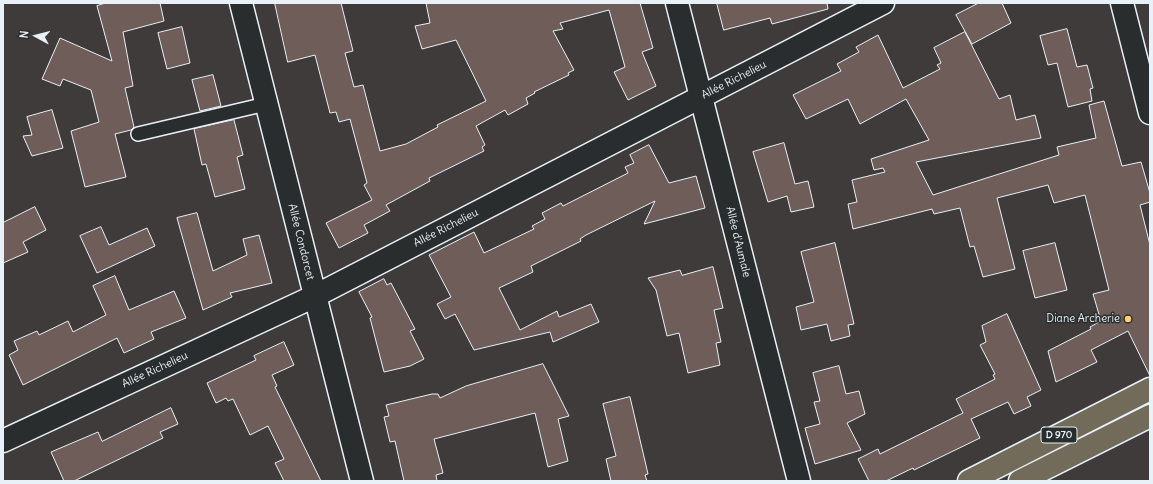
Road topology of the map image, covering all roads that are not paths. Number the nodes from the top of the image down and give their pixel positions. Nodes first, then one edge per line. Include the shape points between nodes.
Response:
1 (241, 3) edge
2 (677, 3) edge
3 (883, 3) edge
4 (1122, 3) edge
5 (701, 96) junction
6 (266, 104) junction
7 (1150, 113) edge
8 (138, 134) dead end
9 (315, 296) junction
10 (1150, 389) edge
11 (1150, 416) edge
12 (3, 441) edge
13 (362, 481) edge
14 (799, 481) edge
15 (969, 481) edge
16 (1020, 481) edge

1 - 6 street, Allée Condorcet
2 - 5 street, Allée d'Aumale
3 - 5 street, Allée Richelieu
4 - 7 street
5 - 9 street, Allée Richelieu
5 - 14 street, Allée d'Aumale
6 - 8 lane
6 - 9 street, Allée Condorcet
9 - 12 street, Allée Richelieu
9 - 13 street, Allée Condorcet
10 - 15 main road, D 970
11 - 16 main road, D 970

